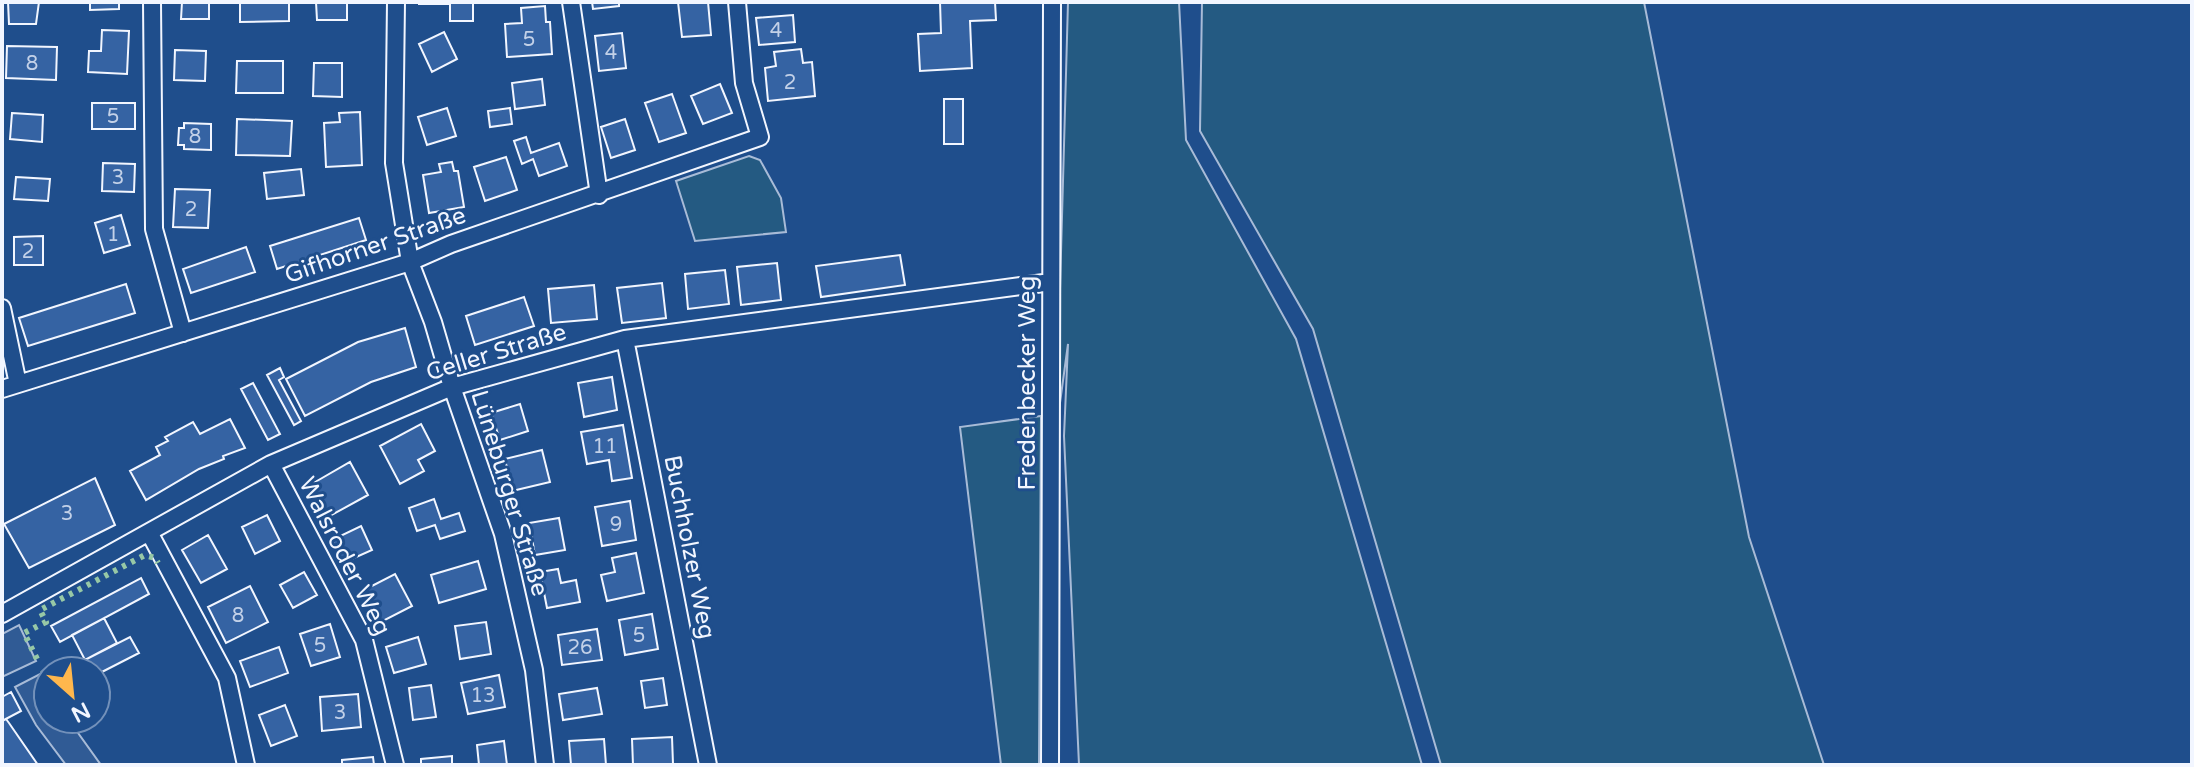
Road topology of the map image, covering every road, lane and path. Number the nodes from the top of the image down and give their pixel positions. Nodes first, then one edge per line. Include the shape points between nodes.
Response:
1 (152, 2) edge
2 (396, 2) edge
3 (571, 2) edge
4 (737, 2) edge
5 (1052, 2) edge
6 (599, 195) junction
7 (410, 262) junction
8 (1051, 282) junction
9 (2, 308) edge
10 (183, 333) junction
11 (625, 339) junction
12 (10, 387) edge
13 (452, 387) junction
14 (271, 464) junction
15 (150, 534) junction
16 (2, 614) edge
17 (246, 765) edge
18 (395, 765) edge
19 (545, 765) edge
20 (708, 765) edge
21 (1050, 765) edge

1 - 10 street via 154,229
2 - 7 street, Lüneburger Straße via 394,163
3 - 6 street
4 - 6 street, Gifhorner Straße via 744,83 760,137
5 - 8 street, Fredenbecker Weg
6 - 7 street, Gifhorner Straße
7 - 10 street, Gifhorner Straße
7 - 13 street, Lüneburger Straße
8 - 11 street, Celler Straße
8 - 21 street, Fredenbecker Weg
9 - 12 street
10 - 12 street, Gifhorner Straße
11 - 13 street, Celler Straße
11 - 20 street, Buchholzer Weg
13 - 14 street, Celler Straße
13 - 19 street, Lüneburger Straße via 518,594
14 - 15 street, Celler Straße
14 - 18 street, Walsroder Weg via 364,640
15 - 16 street, Celler Straße
15 - 17 street via 227,678

